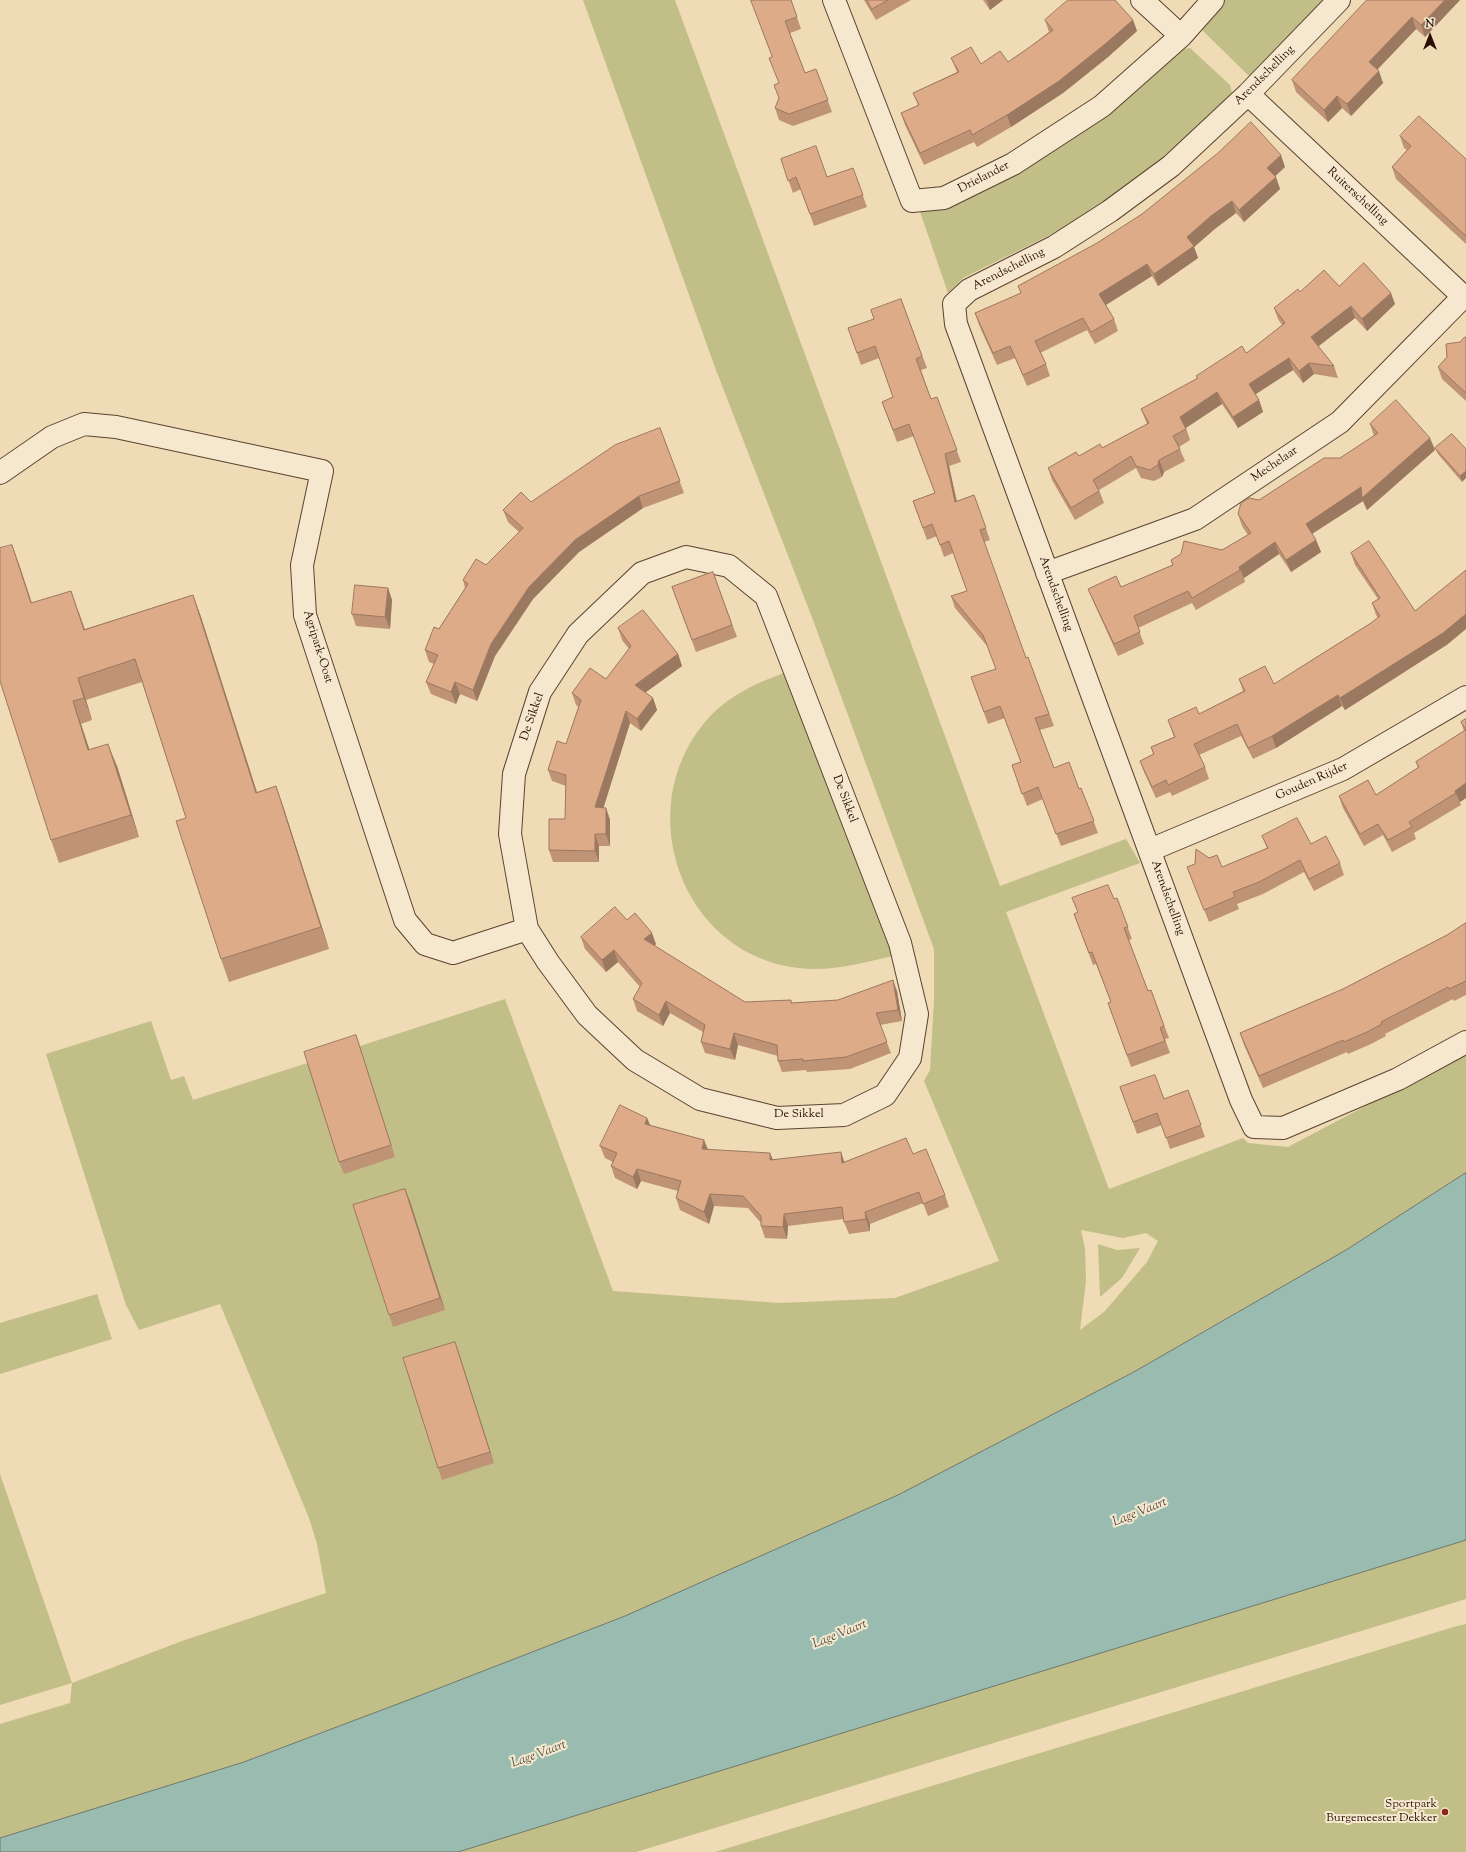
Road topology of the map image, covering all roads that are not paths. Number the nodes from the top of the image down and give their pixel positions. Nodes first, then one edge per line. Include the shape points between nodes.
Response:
1 (834, 0) edge
2 (1142, 0) edge
3 (1213, 0) edge
4 (1339, 0) edge
5 (1181, 36) junction
6 (1248, 94) junction
7 (1465, 298) edge
8 (0, 473) edge
9 (1047, 573) junction
10 (1466, 697) edge
11 (1150, 850) junction
12 (527, 929) junction
13 (1466, 1042) edge

1 - 5 street, Drielander via 912,201 944,198 1013,164 1102,106
2 - 5 street
3 - 5 street, Drielander
4 - 6 street, Arendschelling
6 - 7 street, Ruiterschelling
6 - 9 street, Arendschelling via 1171,166 1110,211 1054,247 969,290 954,304 956,324
7 - 9 street, Mechelaar via 1340,422 1196,519
8 - 12 street, Agripark-Oost via 52,437 84,424 116,427 322,471 302,565 305,615 405,920 425,944 453,953
9 - 11 street, Arendschelling
10 - 11 street, Gouden Rijder via 1343,769
11 - 13 street, Arendschelling via 1241,1100 1254,1127 1283,1128 1398,1079
12 - 12 street, De Sikkel via 587,1015 635,1060 700,1099 777,1118 844,1115 886,1095 910,1058 917,1014 900,943 766,596 729,566 686,557 642,573 578,634 540,692 514,774 510,834

